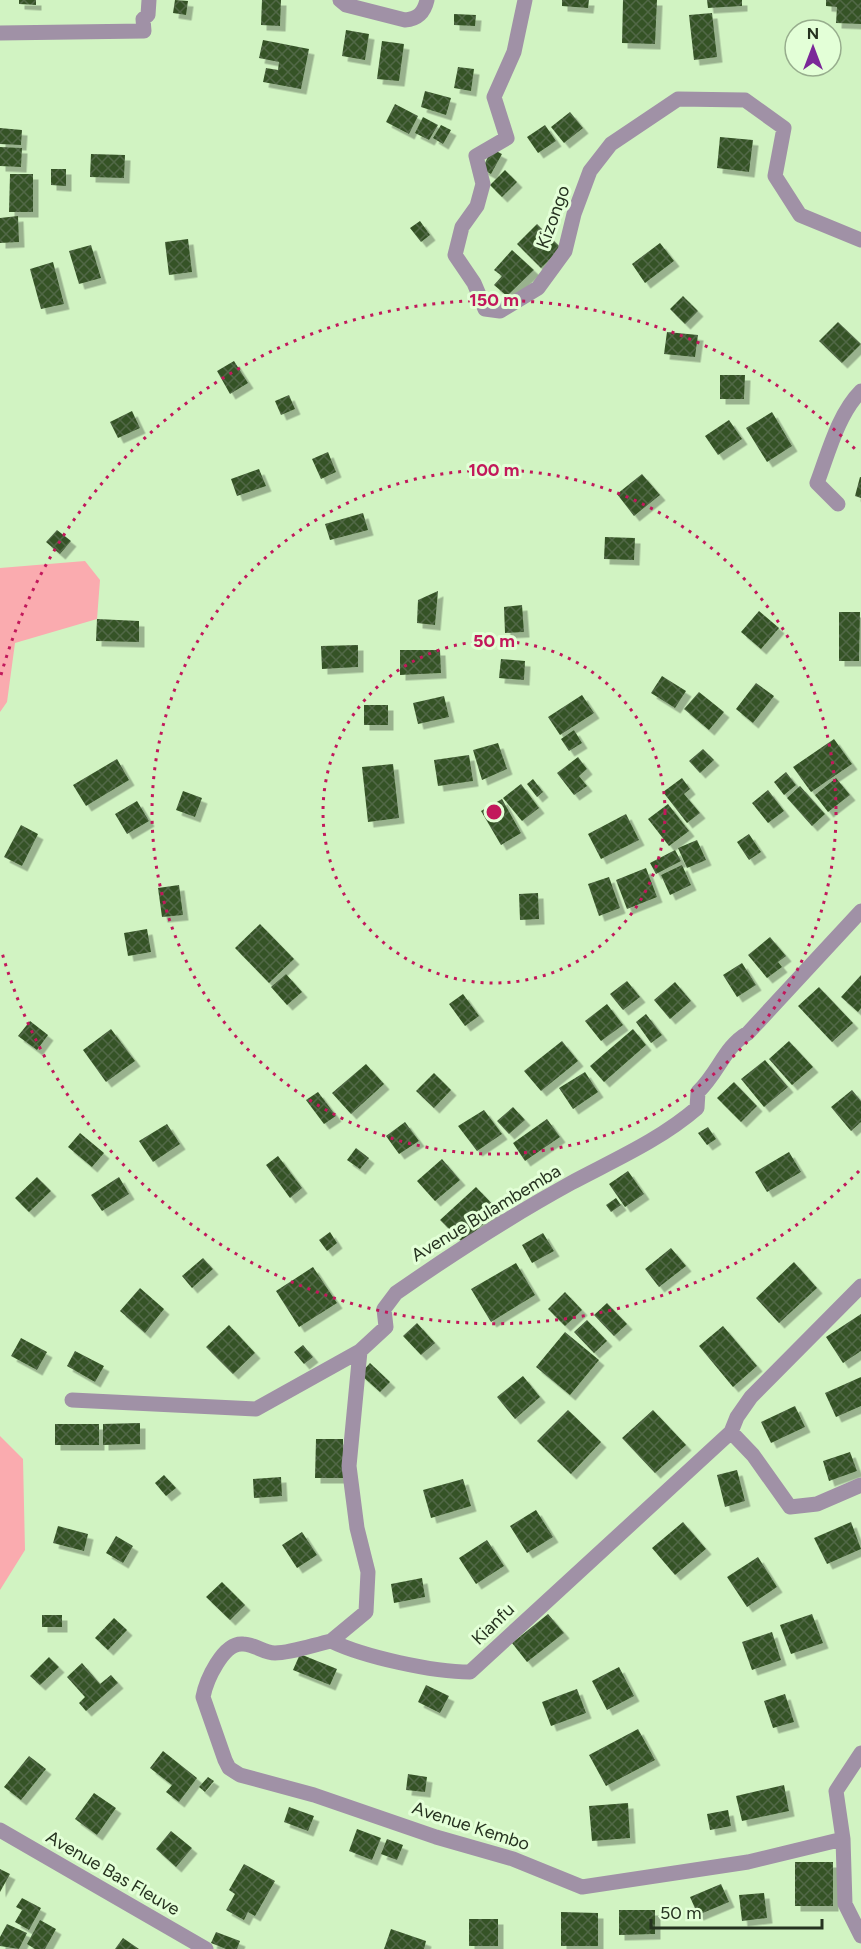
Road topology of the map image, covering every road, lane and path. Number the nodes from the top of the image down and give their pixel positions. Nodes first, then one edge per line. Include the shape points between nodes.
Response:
1 (149, 0) edge
2 (340, 0) edge
3 (427, 0) edge
4 (525, 0) edge
5 (0, 33) edge
6 (861, 240) edge
7 (861, 391) edge
8 (838, 504) dead end
9 (861, 911) edge
10 (861, 1286) edge
11 (360, 1351) junction
12 (72, 1400) dead end
13 (731, 1432) junction
14 (861, 1485) edge
15 (331, 1641) junction
16 (861, 1753) edge
17 (0, 1830) edge
18 (843, 1839) junction
19 (861, 1936) edge
20 (201, 1948) edge

1 - 5 street via 144,31
2 - 3 street via 346,5 405,20 421,15
4 - 6 street, Kizongo via 514,52 494,97 507,138 476,156 483,184 477,206 462,227 455,255 474,282 485,309 500,311 538,288 565,251 590,171 611,144 678,99 746,100 784,128 775,176 800,215
7 - 8 street via 835,436 818,483
9 - 11 street, Avenue Bulambemba via 748,1033 736,1040 714,1076 698,1092 697,1108 621,1158 521,1211 396,1293 384,1310 386,1327
10 - 13 street, Kianfu via 751,1397
11 - 12 street, Avenue Bulambemba via 256,1409
11 - 15 street via 349,1466 357,1528 368,1572 366,1612
13 - 14 street via 753,1455 790,1507 817,1504
13 - 15 street, Kianfu via 470,1672 368,1654
15 - 18 street, Avenue Kembo via 273,1653 241,1643 232,1646 222,1658 203,1697 229,1768 240,1775 513,1859 582,1887 748,1862
16 - 18 street via 836,1791
17 - 20 street, Avenue Bas Fleuve
18 - 19 street via 845,1904

